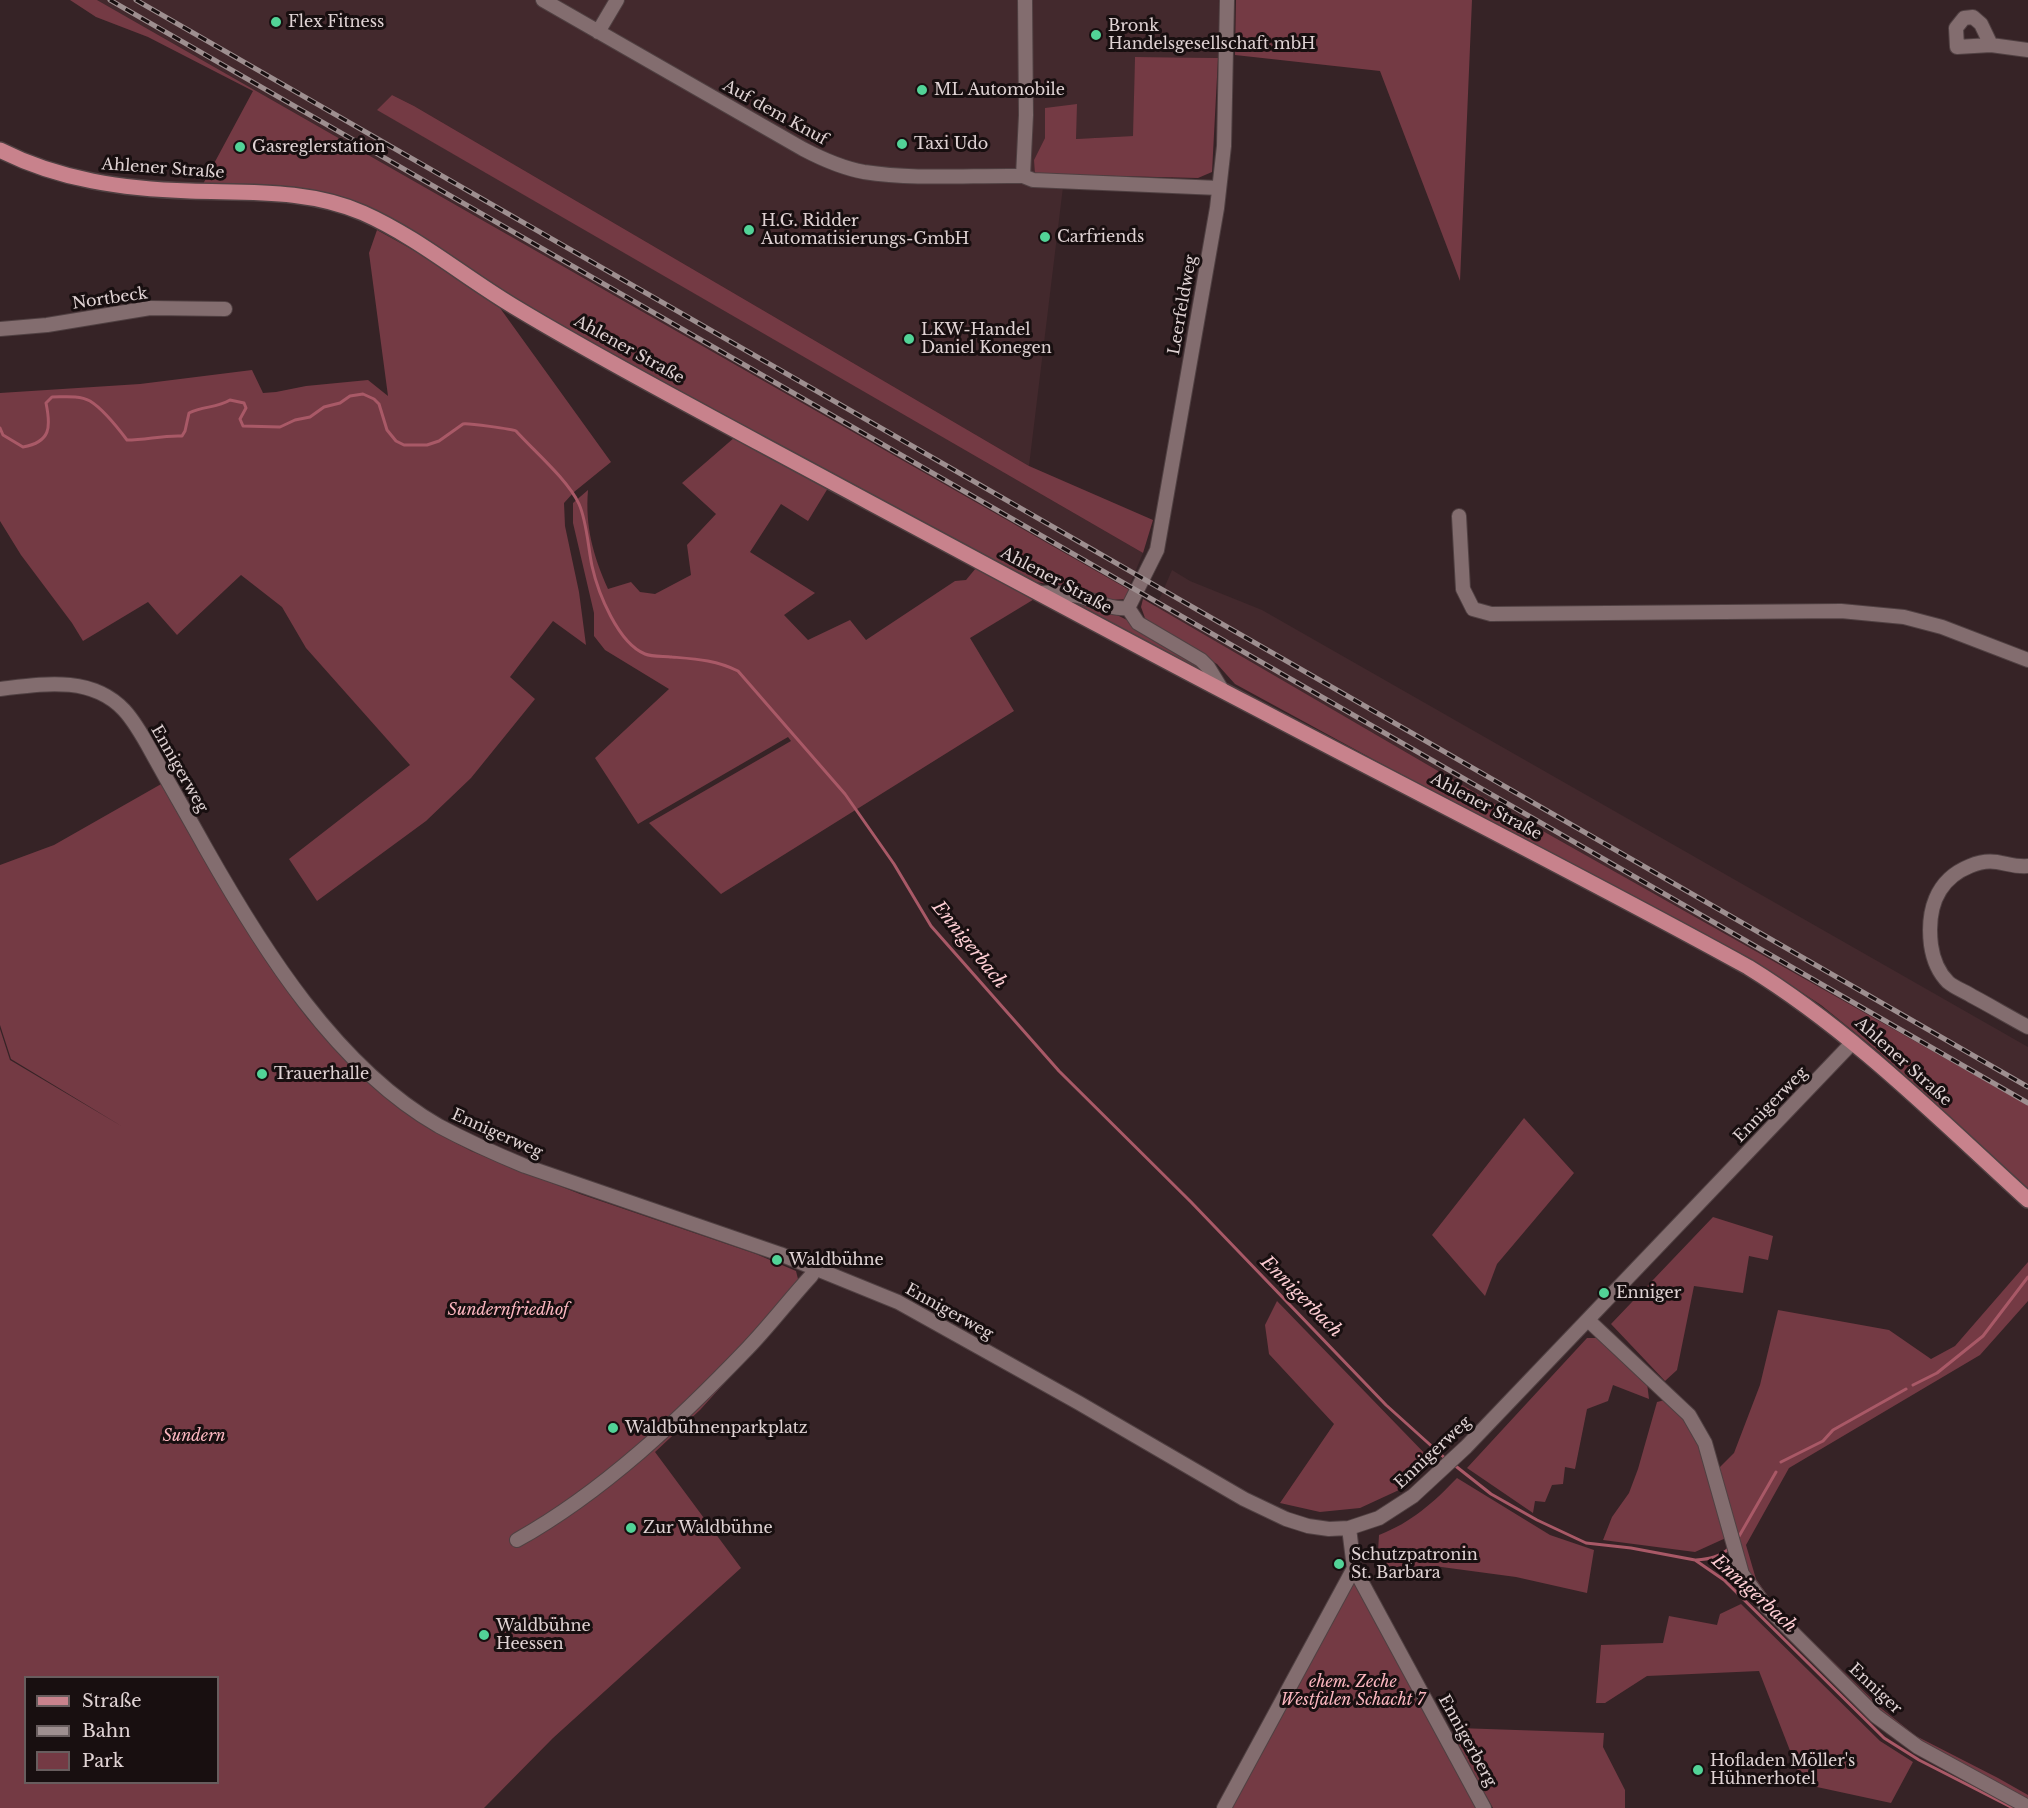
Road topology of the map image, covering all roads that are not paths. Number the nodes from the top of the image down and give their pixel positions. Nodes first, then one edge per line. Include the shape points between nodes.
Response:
1 (543, 0) edge
2 (617, 0) edge
3 (1025, 0) edge
4 (1227, 0) edge
5 (598, 32) junction
6 (1991, 45) dead end
7 (2028, 50) edge
8 (0, 150) edge
9 (1023, 176) junction
10 (1219, 188) junction
11 (225, 309) dead end
12 (0, 329) edge
13 (1459, 516) dead end
14 (1040, 593) junction
15 (1128, 608) junction
16 (2028, 660) edge
17 (0, 689) edge
18 (1222, 690) junction
19 (2028, 866) edge
20 (2028, 1027) edge
21 (1853, 1042) junction
22 (2028, 1200) edge
23 (816, 1268) junction
24 (1588, 1320) junction
25 (1349, 1528) junction
26 (517, 1540) dead end
27 (1354, 1568) junction
28 (2028, 1807) edge
29 (1224, 1808) edge
30 (1484, 1808) edge

1 - 5 street, Auf dem Knuf
2 - 5 street
3 - 9 street
4 - 10 street, Leerfeldweg via 1224,146
5 - 9 street, Auf dem Knuf via 831,163 893,175
6 - 7 street
8 - 14 main road, Ahlener Straße via 39,167 101,183 185,191 281,193 363,213 512,306
9 - 10 street, Auf dem Knuf via 1033,180
10 - 15 street, Leerfeldweg via 1159,541
11 - 12 street, Nortbeck via 150,308
13 - 16 street via 1463,590 1473,609 1491,614 1841,611 1904,617
14 - 15 street via 1056,592
14 - 18 main road, Ahlener Straße
15 - 18 street via 1138,623 1201,660
17 - 23 street, Ennigerweg via 67,684 89,688 124,710 262,942 337,1040 396,1096 438,1125 525,1167
18 - 21 main road, Ahlener Straße via 1748,967 1791,993
19 - 20 street via 1990,861 1958,872 1934,899 1929,932 1938,969 1949,982
21 - 22 main road, Ahlener Straße
21 - 24 street, Ennigerweg
23 - 25 street, Ennigerweg via 898,1302 1244,1499 1308,1526
23 - 26 street via 749,1347 639,1455
24 - 25 street, Ennigerweg via 1466,1447 1413,1496 1379,1518
24 - 28 street, Enniger via 1698,1428 1742,1574 1764,1604 1876,1716 1918,1747
25 - 27 street, Ennigerberg
27 - 29 street
27 - 30 street, Ennigerberg

